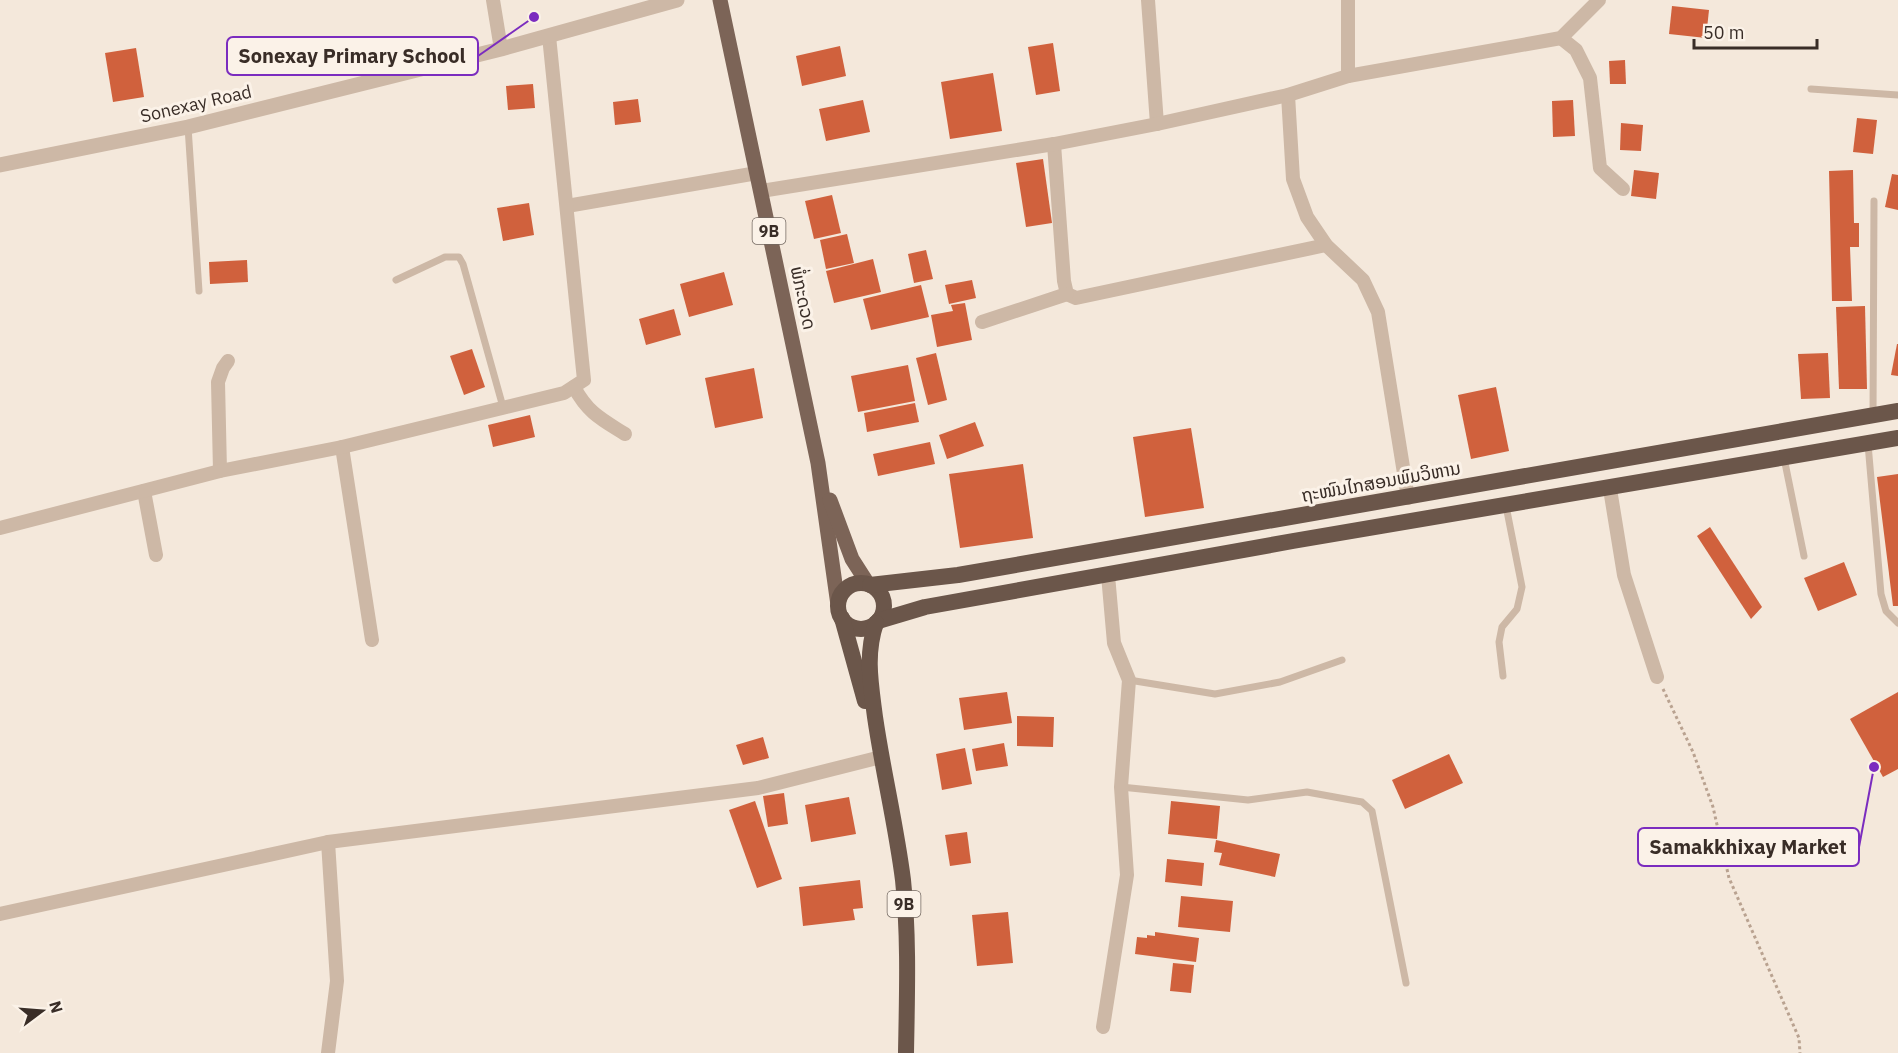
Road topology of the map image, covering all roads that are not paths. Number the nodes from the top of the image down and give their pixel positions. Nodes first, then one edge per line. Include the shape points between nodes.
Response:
1 (493, 0) edge
2 (677, 0) edge
3 (720, 0) edge
4 (1148, 0) edge
5 (1348, 0) edge
6 (1599, 0) edge
7 (549, 36) junction
8 (1561, 38) junction
9 (501, 49) junction
10 (1348, 76) junction
11 (1811, 89) dead end
12 (1288, 95) junction
13 (1898, 95) edge
14 (1157, 124) junction
15 (188, 127) junction
16 (1054, 144) junction
17 (0, 165) edge
18 (757, 172) junction
19 (1623, 189) dead end
20 (760, 191) junction
21 (1874, 201) dead end
22 (567, 206) junction
23 (1326, 245) junction
24 (396, 280) dead end
25 (199, 291) dead end
26 (1067, 294) junction
27 (981, 322) dead end
28 (228, 361) dead end
29 (574, 387) junction
30 (503, 407) junction
31 (1898, 411) edge
32 (1873, 416) junction
33 (625, 434) dead end
34 (1898, 438) edge
35 (1868, 444) junction
36 (342, 447) junction
37 (1784, 458) junction
38 (818, 463) junction
39 (220, 471) junction
40 (1610, 489) junction
41 (144, 491) junction
42 (1408, 498) junction
43 (1506, 506) junction
44 (1288, 518) junction
45 (0, 528) edge
46 (1293, 541) junction
47 (156, 555) dead end
48 (1804, 556) dead end
49 (1108, 574) junction
50 (869, 585) junction
51 (840, 612) junction
52 (877, 622) junction
53 (1898, 623) edge
54 (372, 640) dead end
55 (1342, 660) dead end
56 (1503, 676) dead end
57 (1657, 677) road end
58 (1129, 680) junction
59 (881, 757) junction
60 (1121, 787) junction
61 (328, 842) junction
62 (0, 914) edge
63 (1406, 982) dead end
64 (1102, 1027) dead end
65 (328, 1053) edge
66 (906, 1053) edge

1 - 9 street
2 - 7 street, Sonexay Road
3 - 18 main road, ພໍ່ກະດວດ / 9B
4 - 14 street
5 - 10 street
6 - 8 street
7 - 9 street, Sonexay Road
7 - 22 street
8 - 10 street
8 - 19 street via 1576,50 1590,78 1599,168
9 - 15 street, Sonexay Road
10 - 12 street
11 - 13 lane
12 - 14 street
12 - 23 street via 1293,179 1308,217
14 - 16 street
15 - 17 street, Sonexay Road
15 - 25 lane
16 - 20 street
16 - 26 street
18 - 20 main road, ພໍ່ກະດວດ / 9B
18 - 22 street
20 - 38 main road, ພໍ່ກະດວດ / 9B
21 - 32 lane
22 - 29 street via 584,373 584,381
23 - 26 street via 1076,298
23 - 42 street via 1363,280 1378,312
24 - 30 lane via 445,257 459,257
26 - 27 street
28 - 39 street via 218,382
29 - 30 street via 564,393
29 - 33 street via 594,415
30 - 36 street
31 - 32 highway, ຖະໜົນໄກສອນພົມວິຫານ
32 - 42 highway, ຖະໜົນໄກສອນພົມວິຫານ
34 - 35 highway
35 - 37 highway
35 - 53 lane via 1881,594 1886,611
36 - 39 street
36 - 54 street
37 - 40 highway
37 - 48 lane
38 - 50 main road, 9B via 852,559
38 - 51 main road, 9B
39 - 41 street
40 - 43 highway
40 - 57 street via 1624,575
41 - 45 street
41 - 47 street
42 - 44 highway, ຖະໜົນໄກສອນພົມວິຫານ
43 - 46 highway
43 - 56 lane via 1522,587 1517,609 1502,627 1499,642
44 - 46 highway
44 - 50 highway, ຖະໜົນໄກສອນພົມວິຫານ via 958,575
46 - 49 highway
49 - 52 highway via 925,608
49 - 58 street via 1114,643
50 - 51 highway via 848,587 843,592
50 - 52 highway via 876,588 883,601
51 - 52 highway via 851,627 858,629
51 - 59 highway, 9B
52 - 59 highway, 9B via 870,639 868,663
55 - 58 lane via 1280,682 1215,694
58 - 60 street
59 - 61 street via 758,788
59 - 66 highway, 9B via 903,880
60 - 63 lane via 1248,800 1307,792 1362,802 1372,811
60 - 64 street via 1127,875
61 - 62 street
61 - 65 street via 337,981

